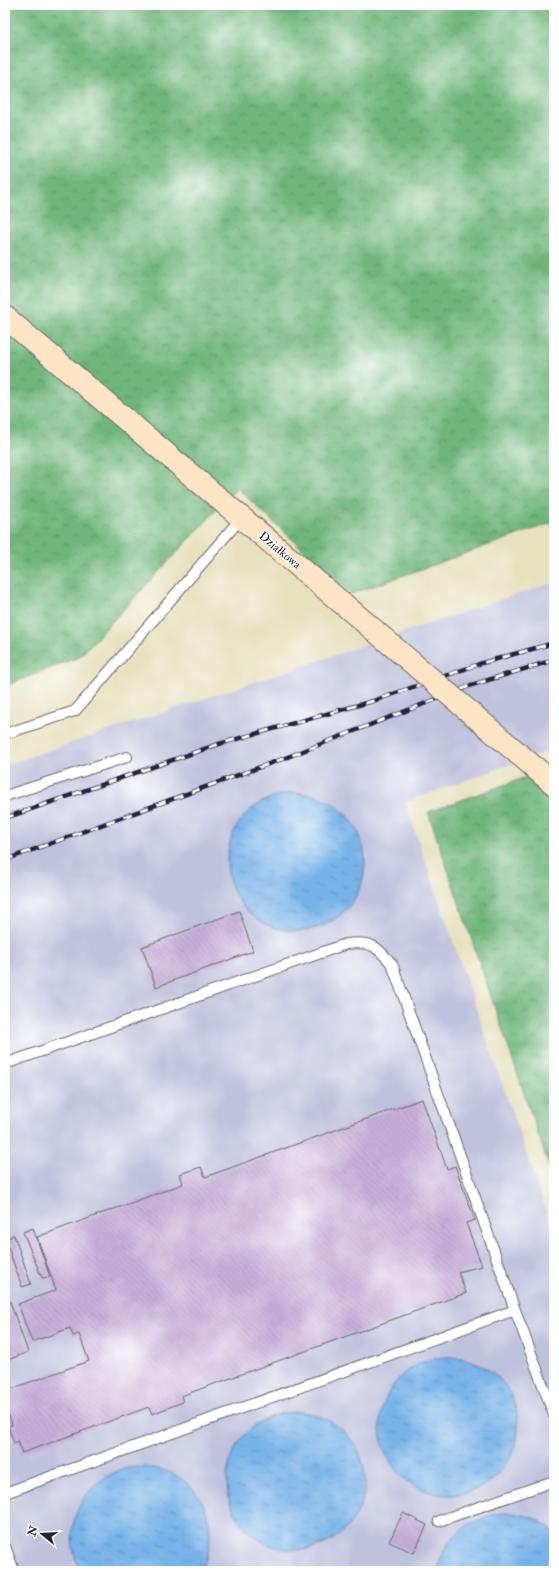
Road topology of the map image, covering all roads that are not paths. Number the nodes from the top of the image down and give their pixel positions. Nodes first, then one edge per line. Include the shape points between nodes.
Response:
1 (5, 316) edge
2 (242, 517) junction
3 (5, 734) edge
4 (127, 757) dead end
5 (554, 784) edge
6 (5, 796) edge
7 (5, 1064) edge
8 (515, 1310) junction
9 (554, 1415) edge
10 (554, 1481) edge
11 (5, 1493) edge
12 (439, 1521) dead end
13 (5, 1546) edge
14 (14, 1571) edge

1 - 2 street, Działkowa
2 - 3 lane via 75,711
2 - 5 street, Działkowa, bridge
4 - 6 lane
7 - 8 lane via 346,944 364,942 380,950 392,964
8 - 9 lane
8 - 11 lane
10 - 12 lane
13 - 14 lane

